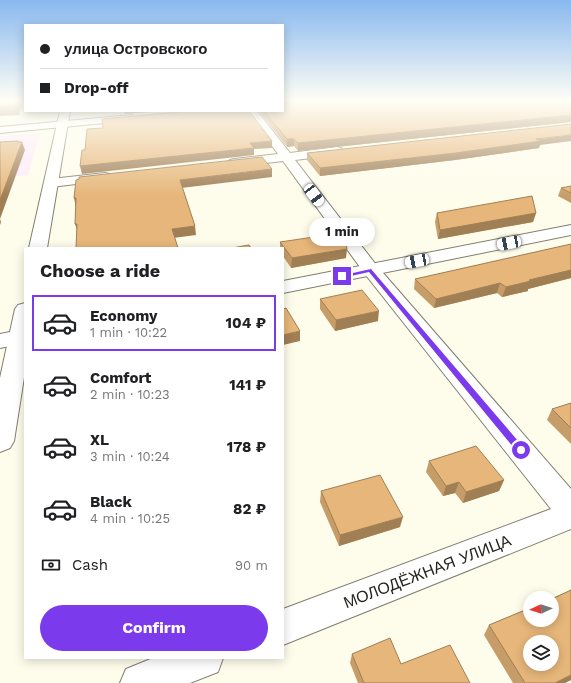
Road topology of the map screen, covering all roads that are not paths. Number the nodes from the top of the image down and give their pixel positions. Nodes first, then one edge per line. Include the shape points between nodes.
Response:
1 (61, 133) edge
2 (268, 133) edge
3 (349, 150) edge
4 (286, 157) junction
5 (223, 164) edge
6 (114, 176) edge
7 (51, 182) junction
8 (571, 230) edge
9 (38, 247) edge
10 (371, 270) junction
11 (284, 287) edge
12 (24, 312) edge
13 (15, 338) edge
14 (0, 441) edge
15 (571, 511) edge
16 (571, 515) edge
17 (284, 627) edge
18 (201, 659) edge
19 (140, 683) edge

1 - 7 street
2 - 4 street
3 - 4 street
4 - 5 street
4 - 10 street
6 - 7 street
7 - 9 street
8 - 10 street
10 - 11 street
10 - 15 street
12 - 13 street
13 - 14 street
16 - 17 street, МОЛОДЁЖНАЯ УЛИЦА
18 - 19 street

